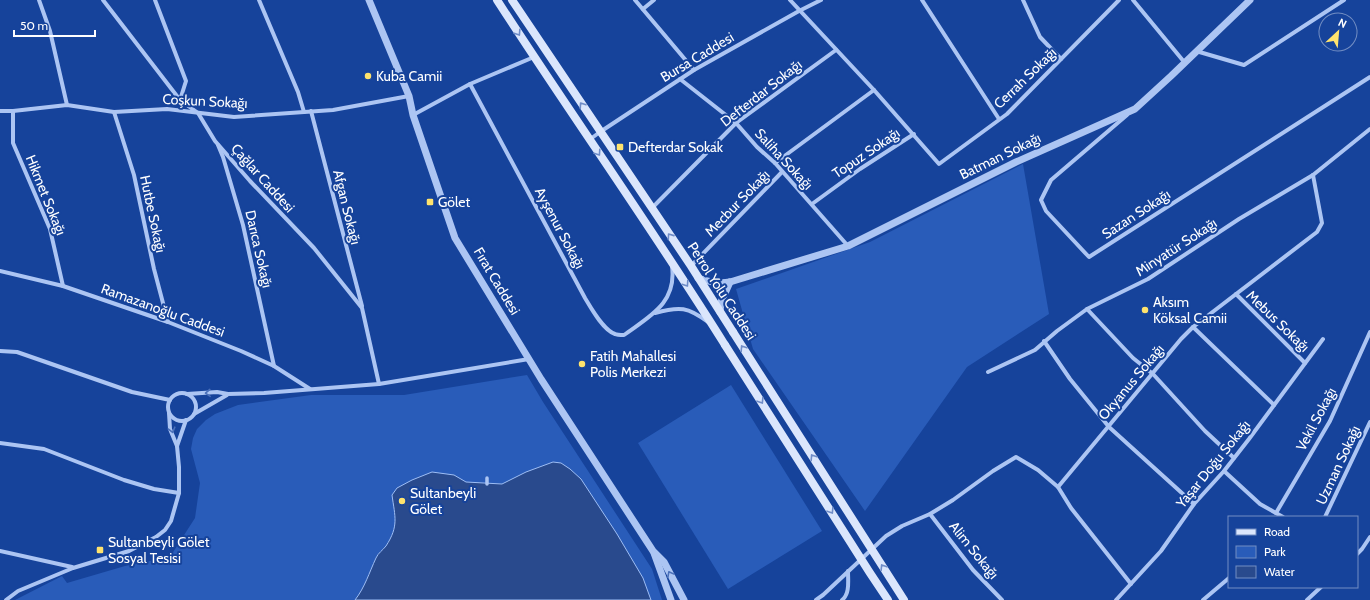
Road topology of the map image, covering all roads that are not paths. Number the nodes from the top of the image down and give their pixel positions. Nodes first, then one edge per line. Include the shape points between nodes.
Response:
1 (39, 0) edge
2 (103, 0) edge
3 (155, 0) edge
4 (259, 0) edge
5 (369, 0) edge
6 (497, 0) edge
7 (635, 0) edge
8 (654, 0) edge
9 (790, 0) edge
10 (821, 0) edge
11 (922, 0) edge
12 (1023, 0) edge
13 (1119, 0) edge
14 (1133, 0) edge
15 (1250, 0) edge
16 (1344, 0) edge
17 (513, 1) edge
18 (503, 9) junction
19 (643, 9) junction
20 (799, 11) junction
21 (836, 50) junction
22 (1196, 51) junction
23 (534, 57) junction
24 (1061, 59) junction
25 (1185, 63) junction
26 (694, 70) junction
27 (1370, 77) edge
28 (680, 79) junction
29 (470, 84) junction
30 (874, 90) junction
31 (409, 96) junction
32 (180, 100) junction
33 (67, 105) junction
34 (1135, 109) junction
35 (0, 111) edge
36 (13, 111) junction
37 (311, 111) junction
38 (114, 112) junction
39 (198, 112) junction
40 (304, 112) junction
41 (414, 115) junction
42 (999, 119) junction
43 (736, 123) junction
44 (1370, 129) edge
45 (600, 132) junction
46 (914, 134) junction
47 (215, 140) junction
48 (589, 140) junction
49 (775, 163) junction
50 (782, 172) junction
51 (1313, 175) junction
52 (812, 204) junction
53 (651, 209) junction
54 (848, 246) junction
55 (671, 261) junction
56 (691, 266) junction
57 (0, 271) edge
58 (698, 278) junction
59 (730, 282) junction
60 (63, 286) junction
61 (1236, 294) junction
62 (362, 308) junction
63 (1087, 309) junction
64 (720, 312) junction
65 (655, 313) junction
66 (168, 322) junction
67 (714, 326) junction
68 (1193, 327) junction
69 (1370, 332) edge
70 (1323, 339) dead end
71 (1044, 342) junction
72 (0, 351) edge
73 (529, 359) junction
74 (1306, 363) junction
75 (274, 366) junction
76 (988, 372) dead end
77 (1153, 374) junction
78 (379, 384) junction
79 (310, 389) junction
80 (187, 394) junction
81 (228, 394) junction
82 (170, 400) junction
83 (1274, 405) junction
84 (169, 413) junction
85 (194, 414) junction
86 (186, 420) junction
87 (1370, 422) edge
88 (1109, 427) junction
89 (0, 443) edge
90 (177, 446) junction
91 (1234, 458) junction
92 (1224, 471) junction
93 (487, 478) dead end
94 (487, 484) dead end
95 (1058, 487) junction
96 (179, 493) junction
97 (1194, 504) junction
98 (1276, 513) junction
99 (930, 514) junction
100 (1281, 516) edge
101 (1325, 516) edge
102 (1370, 537) edge
103 (0, 551) edge
104 (653, 551) junction
105 (1358, 553) edge
106 (72, 568) junction
107 (848, 571) junction
108 (1228, 579) edge
109 (1131, 584) junction
110 (1320, 588) edge
111 (6, 600) edge
112 (671, 600) edge
113 (684, 600) edge
114 (816, 600) edge
115 (842, 600) edge
116 (888, 600) edge
117 (904, 600) edge
118 (1002, 600) edge
119 (1116, 600) edge
120 (1203, 600) edge
121 (1307, 600) edge

1 - 33 street via 50,31
2 - 32 street, Çağlar Caddesi
3 - 32 street via 186,81
4 - 40 street
5 - 31 street, Fırat Caddesi
6 - 18 main road, Petrol Yolu Caddesi
7 - 19 street
8 - 19 street
9 - 20 street
10 - 20 street, Bursa Caddesi
11 - 42 street
12 - 24 street via 1040,37
13 - 24 street, Cerrah Sokağı
14 - 25 street
15 - 22 street, Batman Sokağı
16 - 22 street via 1244,65
17 - 18 street
45 -> 17 main road, Petrol Yolu Caddesi
18 -> 23 main road, Petrol Yolu Caddesi
19 - 26 street
20 - 21 street
20 - 26 street, Bursa Caddesi
21 - 30 street
21 - 43 street, Defterdar Sokağı
22 - 25 street, Batman Sokağı
23 - 29 street
23 - 48 main road, Petrol Yolu Caddesi
24 - 42 street, Cerrah Sokağı
25 - 34 street, Batman Sokağı
26 - 28 street, Bursa Caddesi
27 - 34 street, Sazan Sokağı via 1089,257 1046,211 1040,200 1051,180
28 - 43 street, Saliha Sokağı
28 - 45 street, Bursa Caddesi
29 - 41 street
29 - 65 street, Ayşenur Sokağı via 585,298 606,329 614,334 624,335
30 - 46 street
30 - 49 street, Mecbur Sokağı
31 - 37 street, Coşkun Sokağı via 333,110
31 - 41 street, Fırat Caddesi
32 - 39 street, Çağlar Caddesi
33 - 36 street, Coşkun Sokağı
33 - 38 street, Coşkun Sokağı
34 - 54 street, Batman Sokağı via 1016,162
35 - 36 street, Coşkun Sokağı
36 - 60 street, Hikmet Sokağı via 13,143 50,229
37 - 40 street, Coşkun Sokağı
37 - 62 street, Afgan Sokağı
38 - 39 street, Coşkun Sokağı via 167,109
38 - 66 street, Hutbe Sokağı via 134,175
39 - 40 street, Coşkun Sokağı via 234,117
39 - 47 street, Çağlar Caddesi
41 - 73 street, Fırat Caddesi via 455,238
42 - 46 street, Cerrah Sokağı via 939,164
43 - 49 street, Saliha Sokağı
43 - 53 street, Defterdar Sokağı
44 - 51 street, Minyatür Sokağı
45 - 48 street, Bursa Caddesi
45 - 53 main road, Petrol Yolu Caddesi
46 - 52 street, Topuz Sokağı
47 - 62 street, Çağlar Caddesi via 314,248
47 - 75 street, Darıca Sokağı via 223,157 243,225
48 -> 55 main road, Petrol Yolu Caddesi
49 - 50 street, Saliha Sokağı
50 - 52 street, Saliha Sokağı
50 - 56 street, Mecbur Sokağı
51 - 61 street, Okyanus Sokağı via 1322,223 1317,232
51 - 63 street, Minyatür Sokağı via 1239,219 1148,279
52 - 54 street, Saliha Sokağı
56 -> 53 main road, Petrol Yolu Caddesi
54 - 59 street, Batman Sokağı
55 - 65 street via 672,284 665,300
55 -> 67 main road, Petrol Yolu Caddesi
56 - 58 main road, Petrol Yolu Caddesi
57 - 60 street, Ramazanoğlu Caddesi
58 - 59 street, Batman Sokağı via 717,284
58 - 64 main road, Petrol Yolu Caddesi
59 - 64 street via 721,302
60 - 66 street, Ramazanoğlu Caddesi
61 - 68 street, Okyanus Sokağı
61 - 74 street, Mebus Sokağı
62 - 78 street, Çağlar Caddesi
63 - 71 street, Minyatür Sokağı
63 - 77 street via 1133,358
117 -> 64 main road, Petrol Yolu Caddesi, bridge
65 - 67 street via 676,308 690,310
66 - 75 street, Ramazanoğlu Caddesi
67 -> 116 main road, Petrol Yolu Caddesi, bridge
68 - 77 street, Okyanus Sokağı
68 - 83 street
69 - 98 street, Vekil Sokağı via 1330,421
70 - 74 street, Yaşar Doğu Sokağı
71 - 76 street, Minyatür Sokağı via 1035,350
71 - 88 street
72 - 82 street via 17,352 132,392
73 - 78 street
73 - 104 street, Fırat Caddesi
74 - 83 street, Yaşar Doğu Sokağı
75 - 79 street, Ramazanoğlu Caddesi
77 - 88 street, Okyanus Sokağı
77 - 91 street via 1205,431
78 - 79 street
79 - 81 street
81 -> 80 street
80 - 82 street via 178,393
80 - 85 street via 194,400
81 - 85 street
82 - 84 street
83 - 91 street, Yaşar Doğu Sokağı
84 - 86 street via 178,421
84 -> 90 street via 170,428
85 - 86 street
86 - 90 street
87 - 101 street, Uzman Sokağı
88 - 95 street, Okyanus Sokağı
88 - 97 street
89 - 96 street via 44,449 124,480
90 - 96 street via 180,467
91 - 92 street, Yaşar Doğu Sokağı
92 - 97 street, Yaşar Doğu Sokağı
92 - 98 street via 1260,504
93 - 94 street
95 - 99 street via 1038,470 1016,457
95 - 109 street via 1071,508
96 - 106 street via 171,521 156,537 129,551
97 - 109 street, Yaşar Doğu Sokağı via 1161,551
98 - 100 street
99 - 107 street via 886,536
99 - 118 street, Alim Sokağı via 973,570
102 - 105 street
103 - 106 street
104 - 112 street
113 -> 104 street via 664,562
106 - 111 street via 18,591
107 - 114 street
107 - 115 street via 847,592
108 - 120 street
109 - 119 street, Yaşar Doğu Sokağı
110 - 121 street

